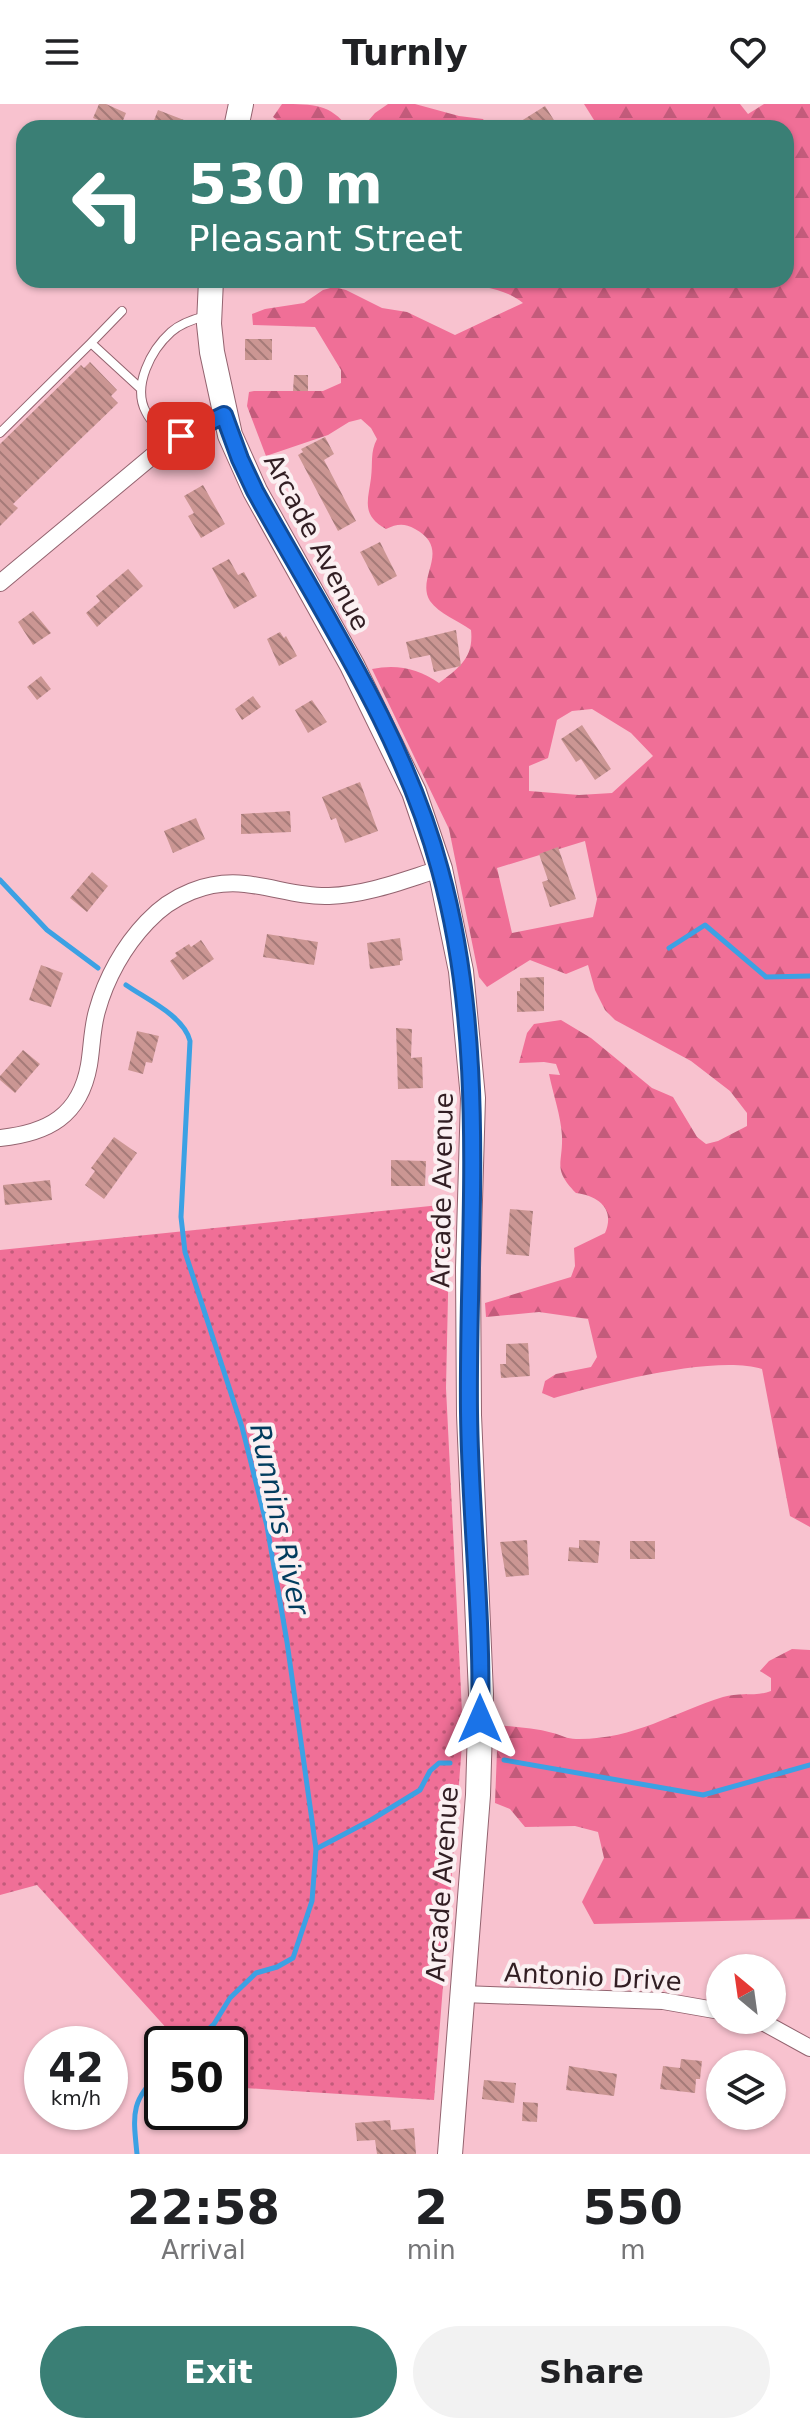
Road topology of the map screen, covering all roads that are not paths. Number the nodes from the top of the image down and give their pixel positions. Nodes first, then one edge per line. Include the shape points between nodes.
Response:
1 (211, 288) edge
2 (122, 311) dead end
3 (211, 315) junction
4 (91, 343) junction
5 (140, 388) junction
6 (224, 415) junction
7 (0, 433) edge
8 (170, 442) junction
9 (0, 583) edge
10 (440, 869) junction
11 (0, 1138) edge
12 (462, 1994) junction
13 (706, 2009) edge
14 (784, 2034) edge
15 (810, 2048) edge
16 (450, 2154) edge

1 - 3 main road, Arcade Avenue
2 - 4 lane
3 - 5 lane via 170,333 146,368
3 - 6 main road, Arcade Avenue
4 - 5 lane
4 - 7 lane
5 - 8 lane via 145,412
6 - 8 street
6 - 10 main road, Arcade Avenue via 251,483 396,752
8 - 9 street
10 - 11 street via 352,895 307,896 229,883 195,889 169,902 146,922 108,979 86,1078 73,1106 49,1127
10 - 12 main road, Arcade Avenue via 461,971 473,1098 469,1415 481,1694
12 - 13 street, Antonio Drive via 663,2001
12 - 16 main road, Arcade Avenue
14 - 15 street

